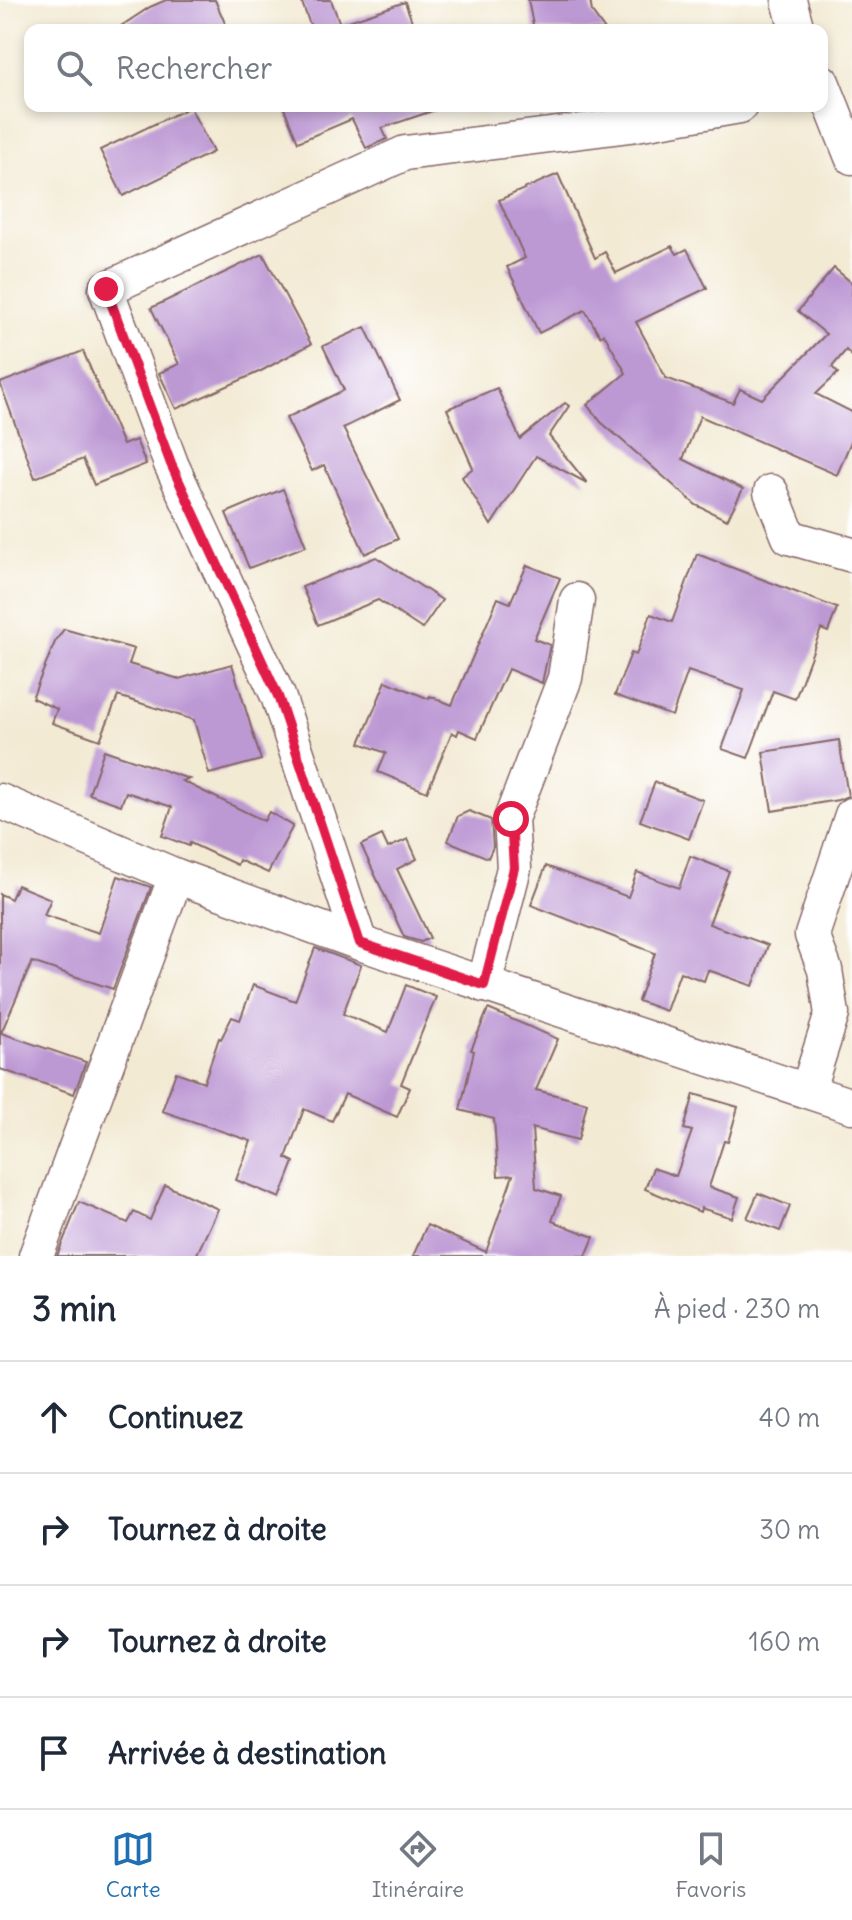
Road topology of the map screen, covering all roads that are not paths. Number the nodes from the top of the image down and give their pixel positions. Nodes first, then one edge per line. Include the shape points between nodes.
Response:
1 (789, 0) edge
2 (795, 24) edge
3 (830, 81) edge
4 (705, 112) edge
5 (852, 157) edge
6 (771, 492) dead end
7 (852, 555) edge
8 (577, 600) dead end
9 (0, 801) edge
10 (852, 815) edge
11 (176, 876) junction
12 (360, 943) junction
13 (484, 985) junction
14 (808, 1089) junction
15 (852, 1106) edge
16 (36, 1256) edge

1 - 2 street
3 - 5 street
4 - 12 street via 405,153 106,289 171,464 278,696
6 - 7 street via 789,537
8 - 13 street via 565,678 511,819 514,868
9 - 11 street
10 - 14 street via 812,935 825,970 832,1014
11 - 12 street
11 - 16 street
12 - 13 street
13 - 14 street
14 - 15 street

